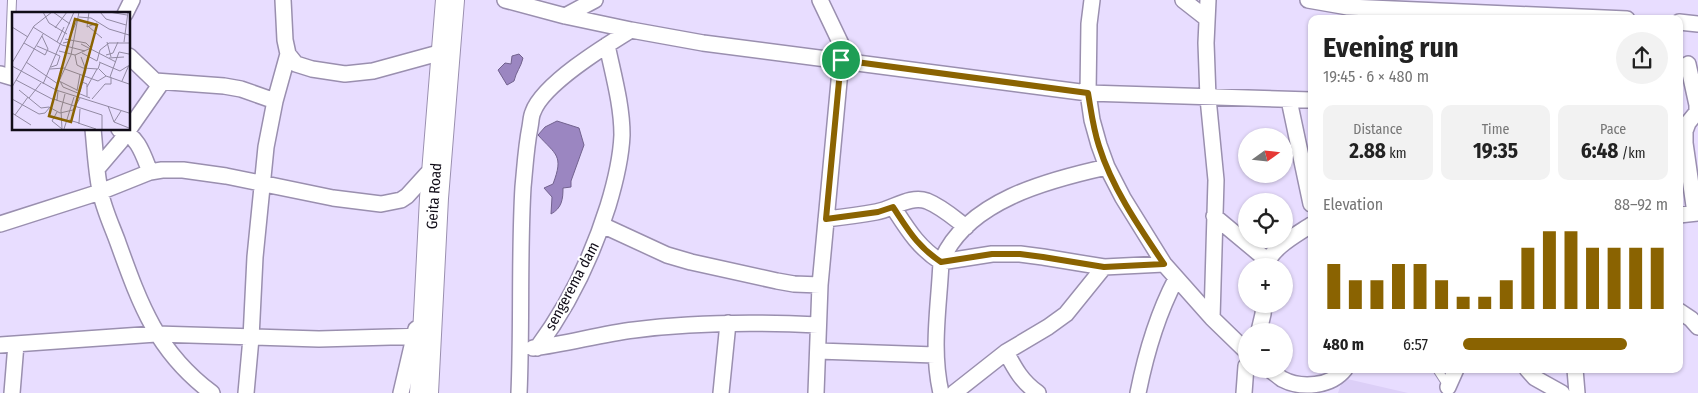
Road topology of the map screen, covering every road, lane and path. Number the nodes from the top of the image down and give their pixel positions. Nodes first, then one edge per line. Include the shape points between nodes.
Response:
1 (12, 0) edge
2 (132, 0) edge
3 (283, 0) edge
4 (450, 0) edge
5 (504, 0) edge
6 (595, 0) edge
7 (820, 0) edge
8 (1092, 0) edge
9 (1183, 0) edge
10 (1208, 0) edge
11 (1308, 0) edge
12 (1348, 8) edge
13 (1516, 11) edge
14 (126, 12) edge
15 (1572, 15) edge
16 (565, 16) junction
17 (1206, 18) junction
18 (1683, 22) edge
19 (1698, 24) edge
20 (631, 30) junction
21 (607, 45) junction
22 (442, 52) junction
23 (288, 54) junction
24 (130, 57) edge
25 (844, 60) junction
26 (1688, 64) edge
27 (8, 76) edge
28 (162, 82) junction
29 (1088, 93) junction
30 (1208, 98) junction
31 (1289, 100) junction
32 (1308, 100) edge
33 (275, 101) junction
34 (130, 121) edge
35 (93, 130) edge
36 (123, 130) edge
37 (1107, 167) junction
38 (97, 169) junction
39 (150, 172) junction
40 (427, 174) junction
41 (263, 185) junction
42 (1308, 190) edge
43 (100, 192) junction
44 (828, 202) junction
45 (893, 207) junction
46 (1696, 213) edge
47 (1683, 215) edge
48 (1214, 216) junction
49 (842, 217) junction
50 (826, 219) junction
51 (0, 224) edge
52 (602, 225) junction
53 (966, 227) junction
54 (1308, 227) edge
55 (1260, 258) edge
56 (1272, 258) edge
57 (941, 262) junction
58 (1164, 264) junction
59 (1104, 267) junction
60 (1176, 279) junction
61 (820, 285) junction
62 (1683, 314) edge
63 (1212, 318) junction
64 (728, 323) junction
65 (818, 325) junction
66 (1698, 327) edge
67 (156, 334) junction
68 (420, 336) junction
69 (251, 338) junction
70 (1238, 343) edge
71 (16, 344) junction
72 (0, 345) edge
73 (537, 348) junction
74 (521, 350) junction
75 (818, 351) junction
76 (1006, 352) junction
77 (935, 355) junction
78 (1341, 373) edge
79 (1439, 373) edge
80 (1455, 373) edge
81 (1531, 373) edge
82 (1575, 373) edge
83 (1245, 378) edge
84 (1282, 378) edge
85 (1449, 390) edge
86 (12, 393) edge
87 (212, 393) edge
88 (246, 393) edge
89 (401, 393) edge
90 (424, 393) edge
91 (519, 393) edge
92 (721, 393) edge
93 (816, 393) edge
94 (941, 393) edge
95 (954, 393) edge
96 (1038, 393) edge
97 (1138, 393) edge
98 (1244, 393) edge
99 (1562, 393) edge
100 (1577, 393) edge

1 - 27 lane
2 - 14 street
3 - 23 street
4 - 22 highway, Geita Road
5 - 16 street
6 - 16 street
7 - 25 street via 841,44
8 - 29 street
9 - 17 street
10 - 17 street
11 - 12 street
12 - 13 street
13 - 15 street
16 - 20 street
17 - 30 street
18 - 19 street
20 - 21 street
20 - 25 street via 704,43
21 - 52 street, sengerema dam via 622,136 617,171
21 - 74 street via 552,85 533,111 526,149 522,217
22 - 23 street via 373,71 345,74 312,70 296,64
22 - 40 street
22 - 68 highway, Geita Road via 434,198
23 - 33 street
24 - 28 street via 146,74
25 - 29 street
25 - 44 street
26 - 46 street via 1697,112 1688,123 1685,143
28 - 33 street via 224,86
28 - 34 street
29 - 30 street
29 - 37 street via 1094,128
30 - 31 street
30 - 48 street via 1216,180
31 - 32 street
31 - 42 street
33 - 41 street
35 - 38 street
36 - 38 street
36 - 39 street via 139,144
37 - 53 street via 1028,189 1003,201
37 - 58 street
38 - 43 street
39 - 41 street via 183,170
39 - 43 street
40 - 41 street via 401,200 381,204
40 - 68 street
41 - 69 street
43 - 51 street
43 - 67 street via 141,304
44 - 49 street
44 - 50 street
45 - 49 street
45 - 53 street via 918,199 927,201
45 - 57 street via 916,242
46 - 47 street
48 - 55 street
48 - 63 street
49 - 50 street
50 - 61 street
52 - 61 street via 667,255 691,262 794,284
52 - 73 street, sengerema dam via 579,279
53 - 57 street via 953,239
54 - 56 street via 1279,248
57 - 59 street via 992,254 1020,254
57 - 77 street
58 - 59 street
58 - 60 street
59 - 76 street via 1066,314
60 - 63 street
60 - 97 street via 1151,338
61 - 65 street
62 - 66 street
63 - 70 street
64 - 65 street
64 - 73 street via 634,330
64 - 92 street
65 - 75 street
67 - 69 street
67 - 71 street
67 - 87 street via 192,378
68 - 69 street
68 - 89 street
68 - 90 highway, Geita Road
69 - 88 street
71 - 72 street
71 - 86 street
73 - 74 street
74 - 91 street
75 - 77 street
75 - 93 street
76 - 95 street
76 - 96 street via 1016,373
77 - 94 street
78 - 84 street via 1323,383 1304,386
79 - 85 lane
80 - 85 street
81 - 99 street
82 - 100 street
83 - 98 street

